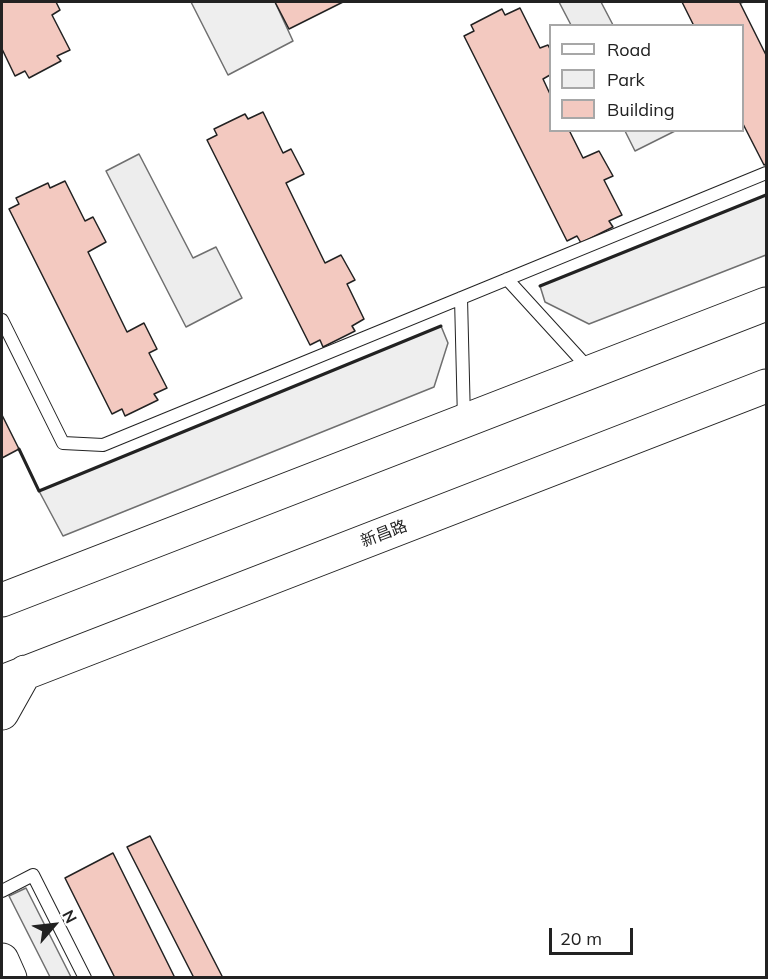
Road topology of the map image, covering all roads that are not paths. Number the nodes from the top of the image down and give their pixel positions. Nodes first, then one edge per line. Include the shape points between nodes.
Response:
1 (766, 173) edge
2 (507, 279) junction
3 (461, 298) junction
4 (766, 304) edge
5 (2, 320) edge
6 (591, 372) junction
7 (766, 386) edge
8 (464, 421) junction
9 (2, 600) edge
10 (13, 677) edge
11 (2, 713) edge
12 (2, 891) edge
13 (2, 960) edge
14 (10, 978) edge
15 (85, 978) edge

1 - 2 lane
2 - 3 lane
2 - 6 lane
3 - 5 lane via 103,445 63,443
3 - 8 lane
4 - 6 main road
6 - 8 main road
7 - 10 main road, 新昌路
8 - 9 main road
10 - 11 main road
12 - 15 lane via 33,874
13 - 14 main road

